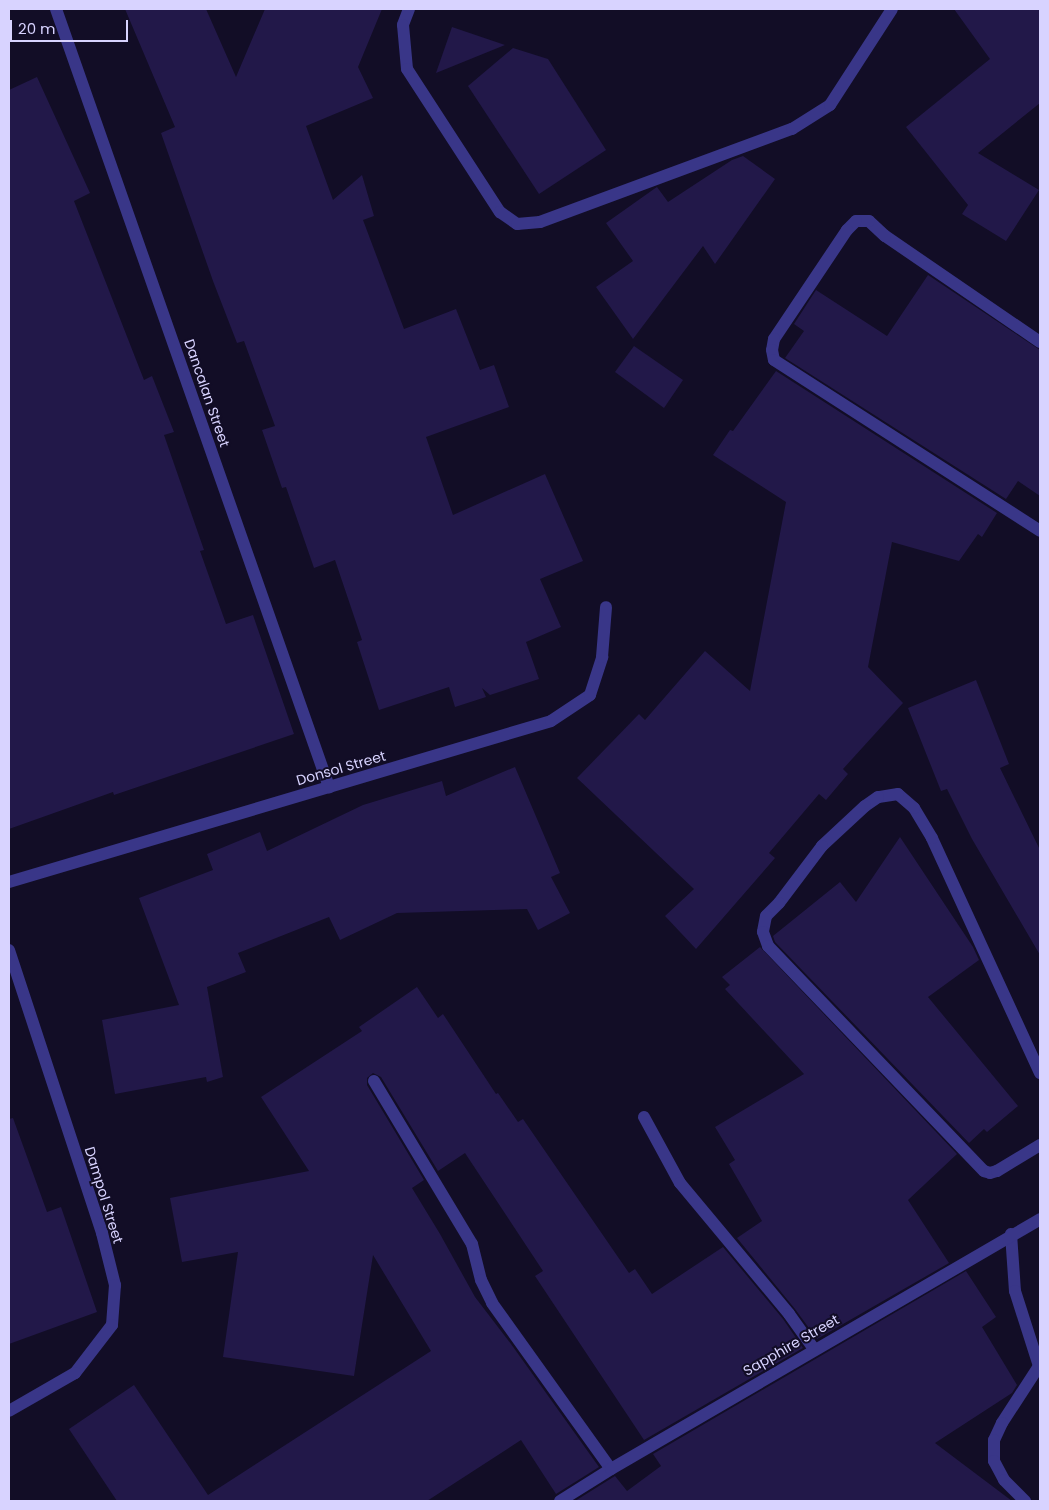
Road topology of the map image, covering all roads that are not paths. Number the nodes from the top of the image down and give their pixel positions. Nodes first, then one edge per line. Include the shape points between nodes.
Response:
1 (56, 9) edge
2 (409, 9) edge
3 (892, 9) edge
4 (1040, 342) edge
5 (1040, 531) edge
6 (606, 606) dead end
7 (329, 787) junction
8 (9, 882) edge
9 (9, 950) edge
10 (1040, 1074) edge
11 (374, 1081) dead end
12 (644, 1117) dead end
13 (1040, 1144) edge
14 (1040, 1219) edge
15 (1011, 1234) junction
16 (814, 1349) junction
17 (1040, 1366) edge
18 (11, 1411) edge
19 (610, 1468) junction
20 (560, 1501) edge
21 (1025, 1501) edge

1 - 7 street, Dancalan Street
2 - 3 street via 403,25 408,69 500,212 516,224 540,222 792,129 830,105
4 - 5 street via 885,236 870,221 856,221 774,339 772,350 774,360
6 - 7 street, Donsol Street via 602,656 590,695 551,721
7 - 8 street, Donsol Street
9 - 18 street, Dampol Street via 102,1233 115,1285 112,1325 75,1373
10 - 13 street via 919,815 898,794 878,797 822,846 779,904 766,916 763,932 768,946 984,1171 997,1171
11 - 19 street via 472,1244 481,1280 492,1303
12 - 16 street via 680,1183 789,1314
14 - 15 street, Sapphire Street
15 - 16 street, Sapphire Street
15 - 17 street via 1015,1291
16 - 19 street, Sapphire Street
17 - 21 street via 994,1440 994,1461 1004,1480
19 - 20 street, Sapphire Street

